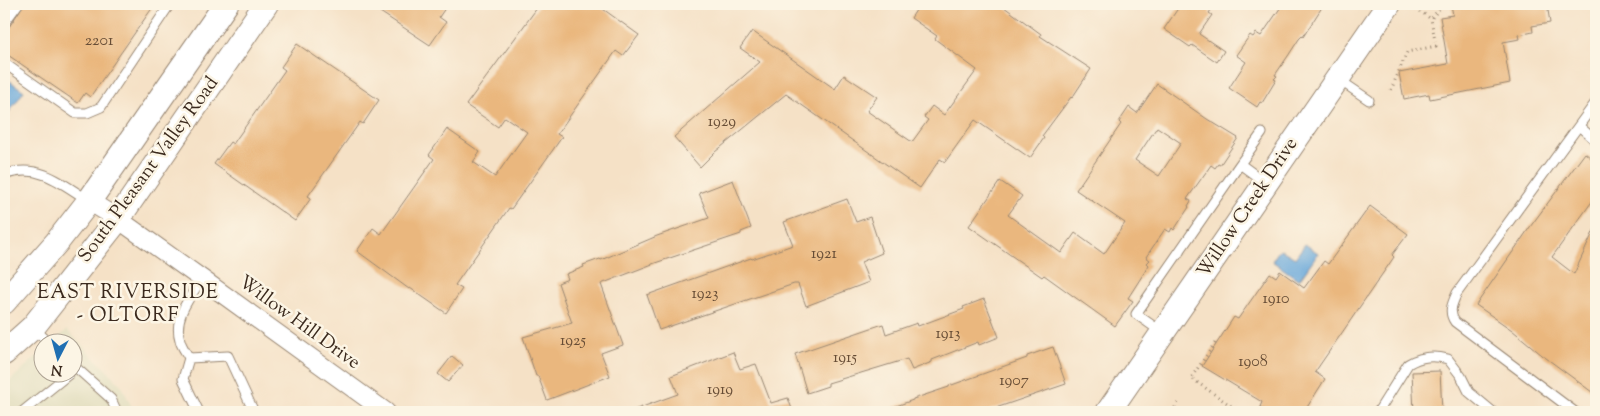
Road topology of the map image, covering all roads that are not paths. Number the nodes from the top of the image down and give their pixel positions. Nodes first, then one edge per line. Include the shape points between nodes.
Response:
1 (18, 4) edge
2 (170, 4) edge
3 (226, 4) edge
4 (266, 4) edge
5 (1389, 4) edge
6 (4, 23) edge
7 (4, 63) edge
8 (1338, 79) junction
9 (1369, 100) dead end
10 (1596, 102) edge
11 (1579, 126) junction
12 (1262, 133) dead end
13 (1596, 141) edge
14 (1240, 164) junction
15 (4, 174) edge
16 (1266, 182) junction
17 (89, 201) junction
18 (118, 219) junction
19 (202, 279) junction
20 (4, 302) edge
21 (33, 327) junction
22 (1163, 333) junction
23 (40, 334) edge
24 (4, 353) edge
25 (189, 358) junction
26 (82, 376) edge
27 (55, 384) edge
28 (22, 412) edge
29 (117, 412) edge
30 (199, 412) edge
31 (254, 412) edge
32 (386, 412) edge
33 (1108, 412) edge
34 (1378, 412) edge
35 (1493, 412) edge
36 (1575, 412) edge

1 - 6 lane
2 - 7 lane via 101,107 87,113 75,113
3 - 17 main road, South Pleasant Valley Road
4 - 18 main road, South Pleasant Valley Road
5 - 8 main road, Willow Creek Drive
8 - 9 lane
8 - 16 main road, Willow Creek Drive
10 - 11 lane
11 - 13 lane
11 - 36 lane via 1457,293 1450,310 1455,322
12 - 14 lane
14 - 16 lane
14 - 22 lane via 1136,314
15 - 17 lane via 35,171 60,182
16 - 22 main road, Willow Creek Drive
17 - 18 street, Willow Hill Drive
17 - 20 main road, South Pleasant Valley Road
18 - 19 street, Willow Hill Drive
18 - 21 main road, South Pleasant Valley Road
19 - 25 lane via 178,321 180,340
19 - 32 street, Willow Hill Drive
21 - 23 lane
21 - 24 main road, South Pleasant Valley Road
22 - 33 main road, Willow Creek Drive
25 - 30 lane via 183,379
25 - 31 lane via 228,356
26 - 29 lane via 110,399
27 - 28 lane
34 - 35 lane via 1408,364 1428,356 1448,359 1470,392

